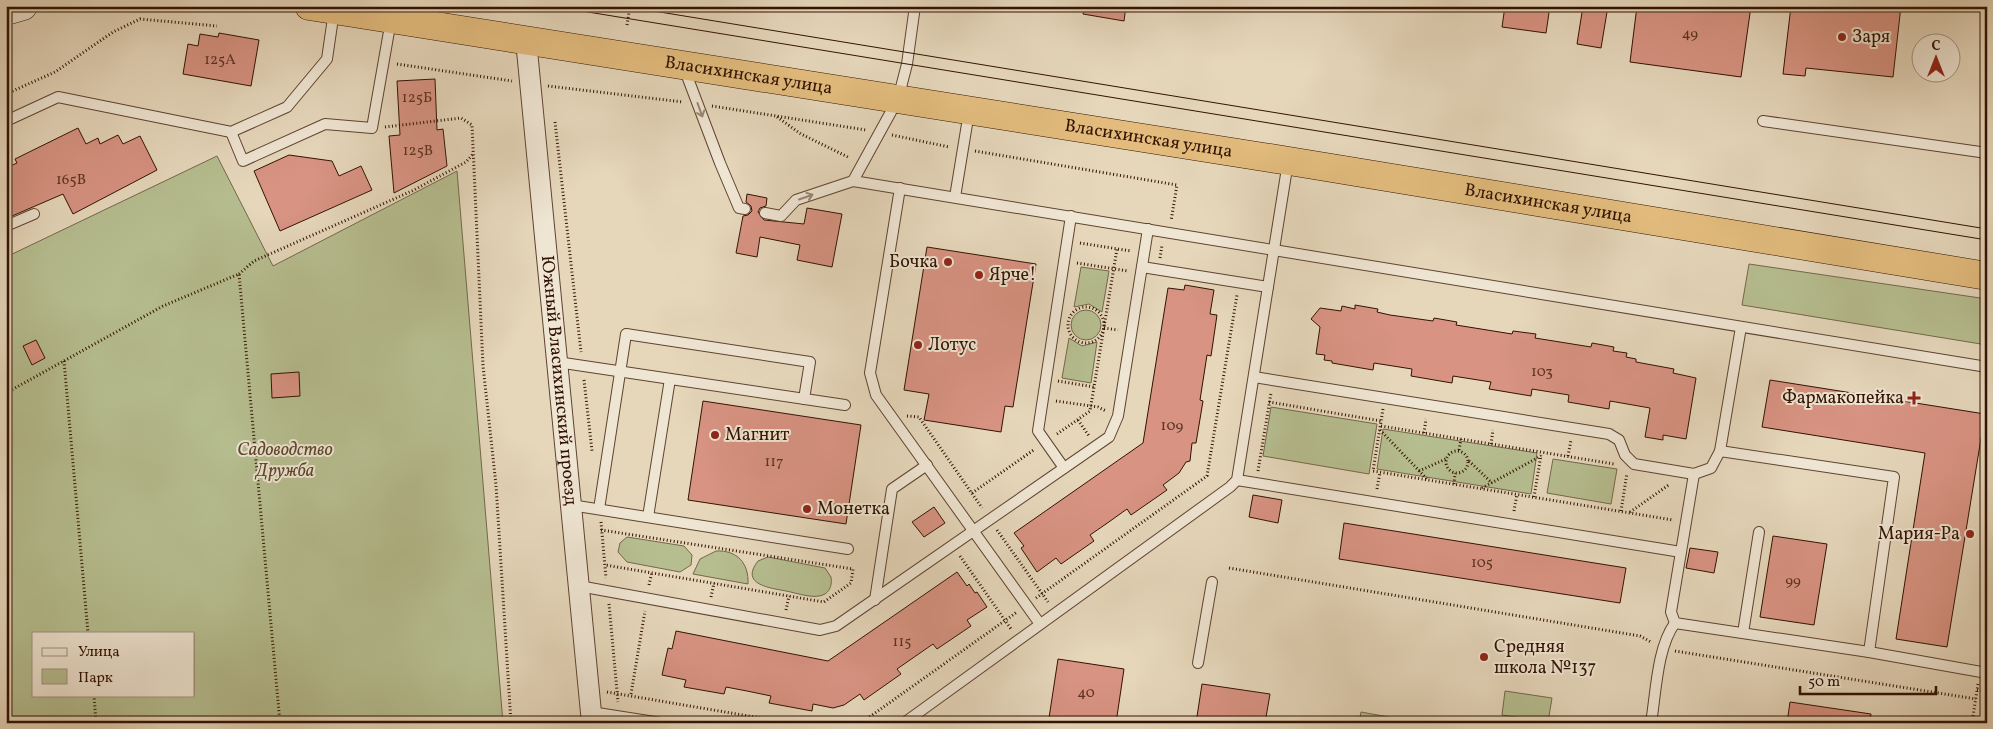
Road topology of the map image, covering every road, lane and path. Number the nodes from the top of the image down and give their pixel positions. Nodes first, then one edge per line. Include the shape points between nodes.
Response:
1 (11, 6) edge
2 (23, 6) edge
3 (367, 6) edge
4 (630, 6) edge
5 (915, 6) edge
6 (322, 9) edge
7 (6, 10) edge
8 (391, 19) junction
9 (627, 25) dead end
10 (218, 26) dead end
11 (526, 40) junction
12 (384, 62) junction
13 (683, 64) junction
14 (6, 79) edge
15 (531, 84) junction
16 (551, 86) junction
17 (12, 92) junction
18 (6, 94) edge
19 (552, 96) dead end
20 (898, 99) junction
21 (697, 104) junction
22 (969, 111) junction
23 (554, 115) dead end
24 (774, 116) junction
25 (1764, 120) dead end
26 (6, 121) edge
27 (372, 128) junction
28 (231, 132) junction
29 (879, 132) junction
30 (963, 150) junction
31 (1987, 152) edge
32 (472, 154) junction
33 (1288, 161) junction
34 (862, 164) junction
35 (853, 180) junction
36 (900, 188) junction
37 (955, 197) junction
38 (745, 209) dead end
39 (764, 213) dead end
40 (34, 214) dead end
41 (1071, 216) junction
42 (6, 226) edge
43 (1148, 229) junction
44 (1169, 232) junction
45 (1067, 240) junction
46 (1117, 249) junction
47 (1274, 250) junction
48 (1144, 253) junction
49 (1064, 260) junction
50 (1113, 268) junction
51 (1142, 270) junction
52 (239, 274) junction
53 (1987, 276) edge
54 (1239, 282) junction
55 (1268, 287) junction
56 (1741, 327) junction
57 (1104, 328) junction
58 (64, 361) junction
59 (557, 362) junction
60 (582, 365) junction
61 (1987, 367) edge
62 (621, 371) junction
63 (1254, 377) junction
64 (670, 379) junction
65 (1273, 380) junction
66 (1058, 381) dead end
67 (1094, 386) junction
68 (6, 393) edge
69 (1043, 398) junction
70 (1385, 398) junction
71 (804, 399) junction
72 (1269, 402) junction
73 (845, 405) dead end
74 (1091, 406) junction
75 (1118, 416) junction
76 (1078, 420) junction
77 (1381, 421) junction
78 (1380, 428) junction
79 (1461, 439) junction
80 (1046, 442) junction
81 (1096, 446) junction
82 (1459, 450) junction
83 (1720, 451) junction
84 (592, 452) dead end
85 (1541, 454) junction
86 (1446, 458) junction
87 (1468, 461) junction
88 (927, 465) junction
89 (1620, 465) dead end
90 (1628, 466) dead end
91 (1064, 468) junction
92 (1419, 471) junction
93 (1455, 473) junction
94 (1690, 473) junction
95 (1237, 480) junction
96 (1428, 480) junction
97 (1256, 483) junction
98 (1492, 483) junction
99 (1454, 484) junction
100 (1481, 489) junction
101 (972, 493) dead end
102 (1534, 497) junction
103 (571, 505) junction
104 (599, 510) junction
105 (1621, 511) junction
106 (1629, 512) junction
107 (648, 517) junction
108 (1686, 522) junction
109 (602, 530) junction
110 (975, 530) junction
111 (1759, 532) dead end
112 (953, 545) junction
113 (848, 549) dead end
114 (1681, 552) junction
115 (605, 564) junction
116 (1230, 568) dead end
117 (1212, 582) dead end
118 (579, 586) junction
119 (607, 592) junction
120 (647, 599) junction
121 (875, 600) junction
122 (1026, 605) junction
123 (1005, 620) junction
124 (1676, 623) junction
125 (1040, 624) junction
126 (88, 632) edge
127 (1743, 633) junction
128 (1019, 640) junction
129 (1663, 649) junction
130 (1869, 652) junction
131 (1198, 663) dead end
132 (1987, 673) edge
133 (589, 689) junction
134 (1977, 690) dead end
135 (1987, 691) edge
136 (617, 693) junction
137 (631, 694) junction
138 (94, 696) edge
139 (1976, 699) dead end
140 (619, 715) junction
141 (591, 717) edge
142 (96, 723) edge
143 (280, 723) edge
144 (511, 723) edge
145 (661, 723) edge
146 (790, 723) edge
147 (860, 723) edge
148 (904, 723) edge
149 (1651, 723) edge

1 - 7 main road
2 - 7 main road
3 - 8 main road
4 - 9 path
5 - 20 lane via 907,64
6 - 8 highway, Власихинская улица
6 - 28 lane via 327,59 287,106
8 - 11 highway, Власихинская улица
8 - 12 lane
10 - 17 path via 140,19 113,32 55,72
11 - 13 highway, Власихинская улица
11 - 15 street, Южный Власихинский проезд
12 - 15 path
12 - 27 lane
13 - 20 highway, Власихинская улица
13 - 21 lane
14 - 17 path
15 - 16 path
15 - 59 street, Южный Власихинский проезд
16 - 19 path
16 - 21 path
17 - 18 path
20 - 22 highway, Власихинская улица
20 - 29 lane
21 - 24 path
21 -> 38 lane via 739,208
22 - 30 lane
22 - 33 highway, Власихинская улица
23 - 60 path
24 - 29 path
24 - 34 path via 801,134
25 - 31 lane
26 - 28 lane via 58,97
27 - 28 lane via 325,124 243,161
27 - 32 path via 461,118 472,125
29 - 30 path
29 - 34 lane
30 - 37 lane
30 - 44 path via 1177,185
32 - 52 path via 466,162 412,191 254,261
32 - 144 path via 484,366 496,484
33 - 47 lane
33 - 53 highway, Власихинская улица
34 - 35 lane
35 - 36 lane
39 -> 35 lane via 781,216 796,200
36 - 37 lane
36 - 88 lane via 870,372 876,395
37 - 41 lane
40 - 42 lane
41 - 43 lane
41 - 45 lane
43 - 44 lane
43 - 48 lane
44 - 47 lane
45 - 46 path
45 - 49 lane
46 - 48 path
46 - 50 path
47 - 55 lane
47 - 56 lane
48 - 51 lane
49 - 50 path
49 - 69 lane
50 - 51 path
50 - 57 path
51 - 54 lane
51 - 75 lane
52 - 58 path via 163,306
52 - 143 path
54 - 55 lane
54 - 122 path via 1207,476
55 - 63 lane
56 - 61 lane
56 - 83 lane
57 - 57 path via 1101,314 1089,306 1075,310 1067,322 1071,335 1083,343 1096,340
57 - 67 path
58 - 68 path
58 - 126 path
59 - 60 lane
59 - 103 street, Южный Власихинский проезд
60 - 62 lane
60 - 84 path
62 - 64 lane
62 - 71 lane via 626,334 810,362
62 - 104 lane
63 - 65 lane
63 - 95 lane
64 - 71 lane
64 - 107 lane
65 - 70 lane
65 - 72 path
66 - 67 path
67 - 74 path
69 - 74 path
69 - 80 lane via 1038,431
70 - 77 path
70 - 94 lane via 1609,434 1619,440 1625,455 1634,464
71 - 73 lane
72 - 77 path
72 - 97 path
74 - 75 path
74 - 76 path via 1090,411
75 - 81 lane via 1109,437
76 - 80 path
76 - 81 path
77 - 78 path
78 - 79 path
78 - 92 path
78 - 96 path via 1373,471
79 - 82 path
79 - 85 path
80 - 91 lane
80 - 101 path
81 - 91 lane
82 - 86 path
82 - 87 path via 1466,454
83 - 94 lane via 1711,468
83 - 130 lane via 1894,477
85 - 89 path
85 - 98 path
85 - 102 path
86 - 92 path
86 - 93 path via 1448,469
87 - 93 path via 1463,472
87 - 98 path
88 - 110 lane
88 - 121 lane via 892,489
90 - 105 path
91 - 110 lane
92 - 96 path
93 - 99 path
94 - 106 path
94 - 108 lane
95 - 97 lane
95 - 125 lane
96 - 99 path
97 - 114 lane
98 - 100 path
99 - 100 path
100 - 102 path
102 - 105 path
103 - 104 lane
103 - 118 street, Южный Власихинский проезд
104 - 107 lane
104 - 109 path
105 - 106 path
106 - 108 path
107 - 113 lane
108 - 114 lane
109 - 115 path
109 - 115 path via 853,568 850,583 824,602
110 - 112 lane
110 - 122 lane
111 - 127 lane
112 - 121 lane
112 - 123 path
114 - 124 lane via 1672,612
115 - 119 path
116 - 129 path via 1640,636
117 - 131 lane
118 - 119 lane
118 - 133 street, Южный Власихинский проезд
119 - 120 lane
119 - 136 path
120 - 121 lane via 820,630 836,626
120 - 137 path
122 - 123 path
122 - 125 lane
123 - 128 path
123 - 147 path
124 - 127 lane
124 - 129 lane
125 - 128 lane
127 - 130 lane
128 - 148 lane
129 - 139 path
129 - 149 lane
130 - 132 lane
133 - 136 path
133 - 141 street, Южный Власихинский проезд
134 - 135 path
136 - 137 path
136 - 140 path
137 - 146 path
138 - 142 path
140 - 141 lane
140 - 145 lane

